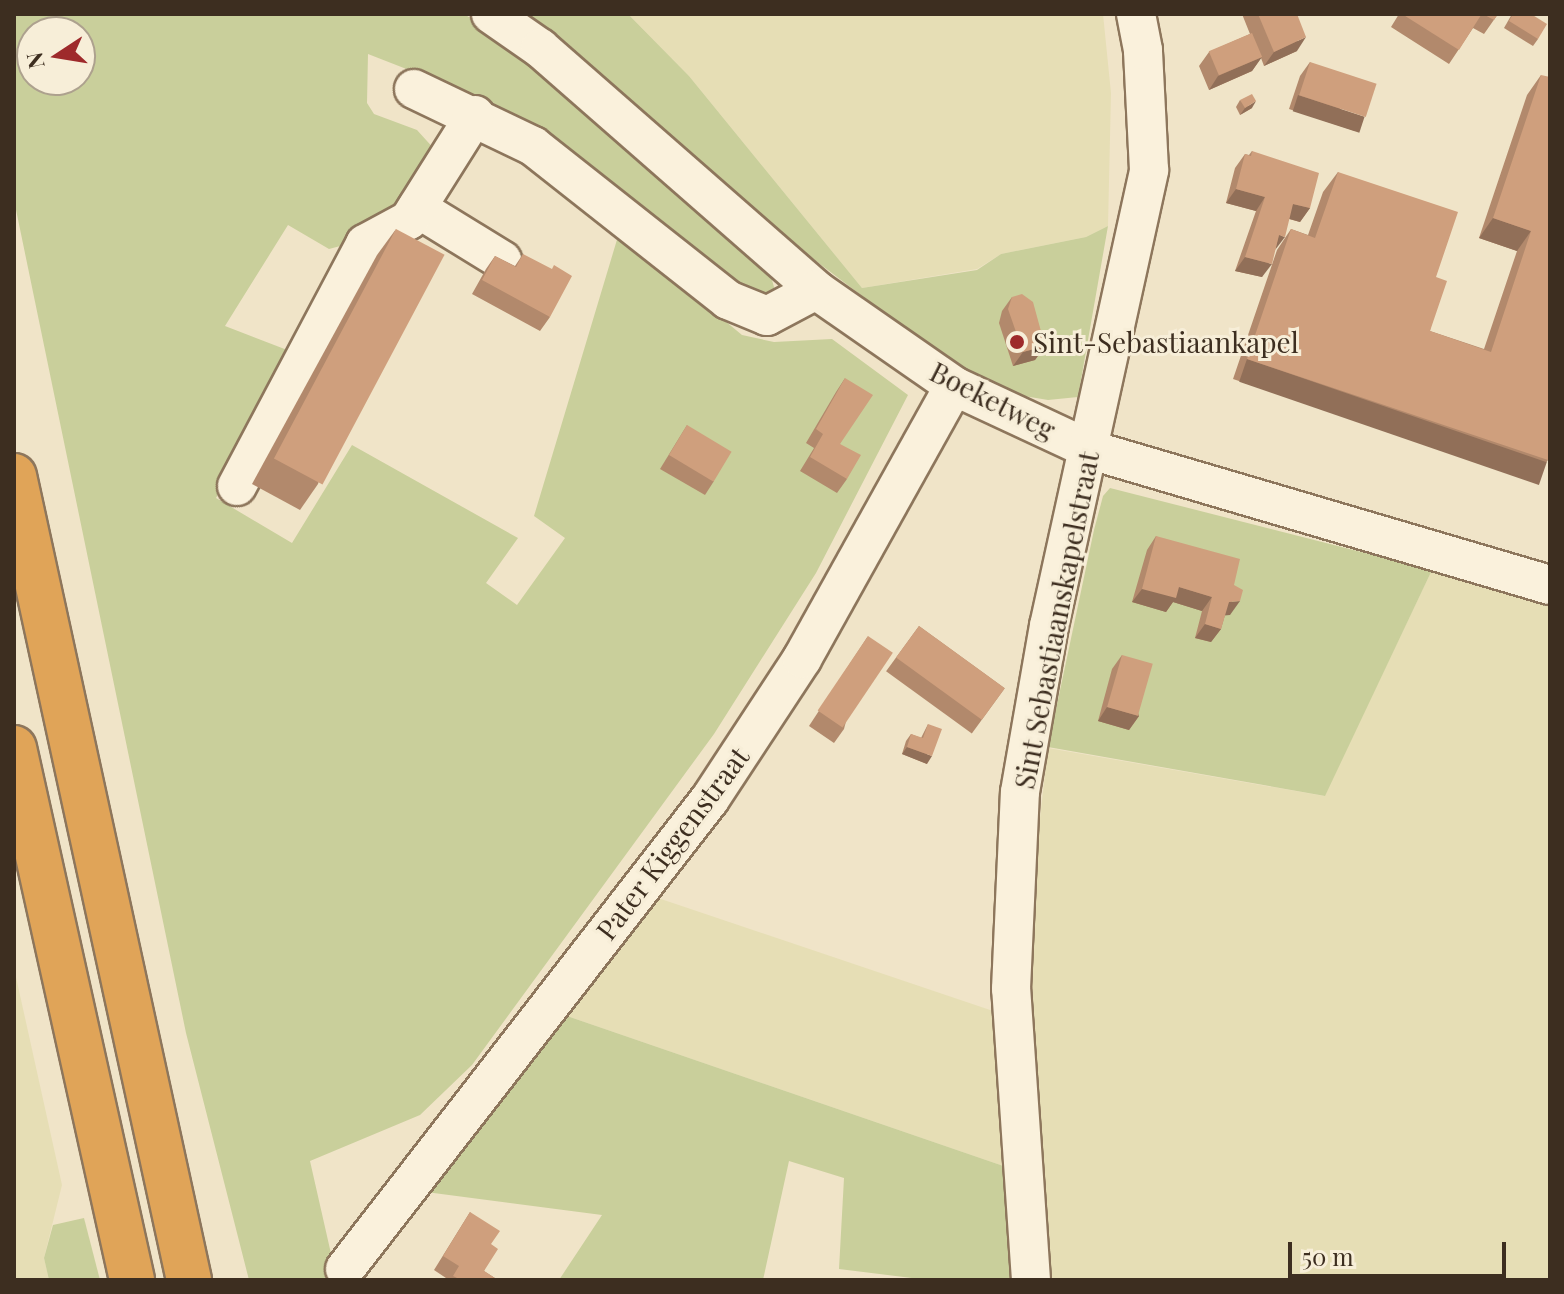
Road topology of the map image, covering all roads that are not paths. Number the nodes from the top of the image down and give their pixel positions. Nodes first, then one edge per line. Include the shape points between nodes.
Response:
1 (491, 14) edge
2 (1136, 14) edge
3 (414, 89) dead end
4 (475, 115) junction
5 (417, 208) junction
6 (502, 260) edge
7 (816, 290) junction
8 (954, 386) junction
9 (1091, 450) junction
10 (14, 476) edge
11 (237, 486) dead end
12 (1550, 585) edge
13 (14, 748) edge
14 (345, 1269) dead end
15 (132, 1280) edge
16 (189, 1280) edge
17 (1031, 1280) edge

1 - 7 street, Boeketweg via 540,48
2 - 9 street, Sint Sebastiaanskapelstraat via 1149,170
3 - 4 street
4 - 5 street
4 - 7 street via 533,146 728,300 767,316
5 - 6 street
5 - 11 street via 409,220 365,244
7 - 8 street, Boeketweg
8 - 9 street, Boeketweg
8 - 14 street, Pater Kiggenstraat via 802,659 710,799
9 - 12 street, Boeketweg
9 - 17 street, Sint Sebastiaanskapelstraat via 1049,626 1020,792 1011,989
10 - 16 highway
13 - 15 highway

